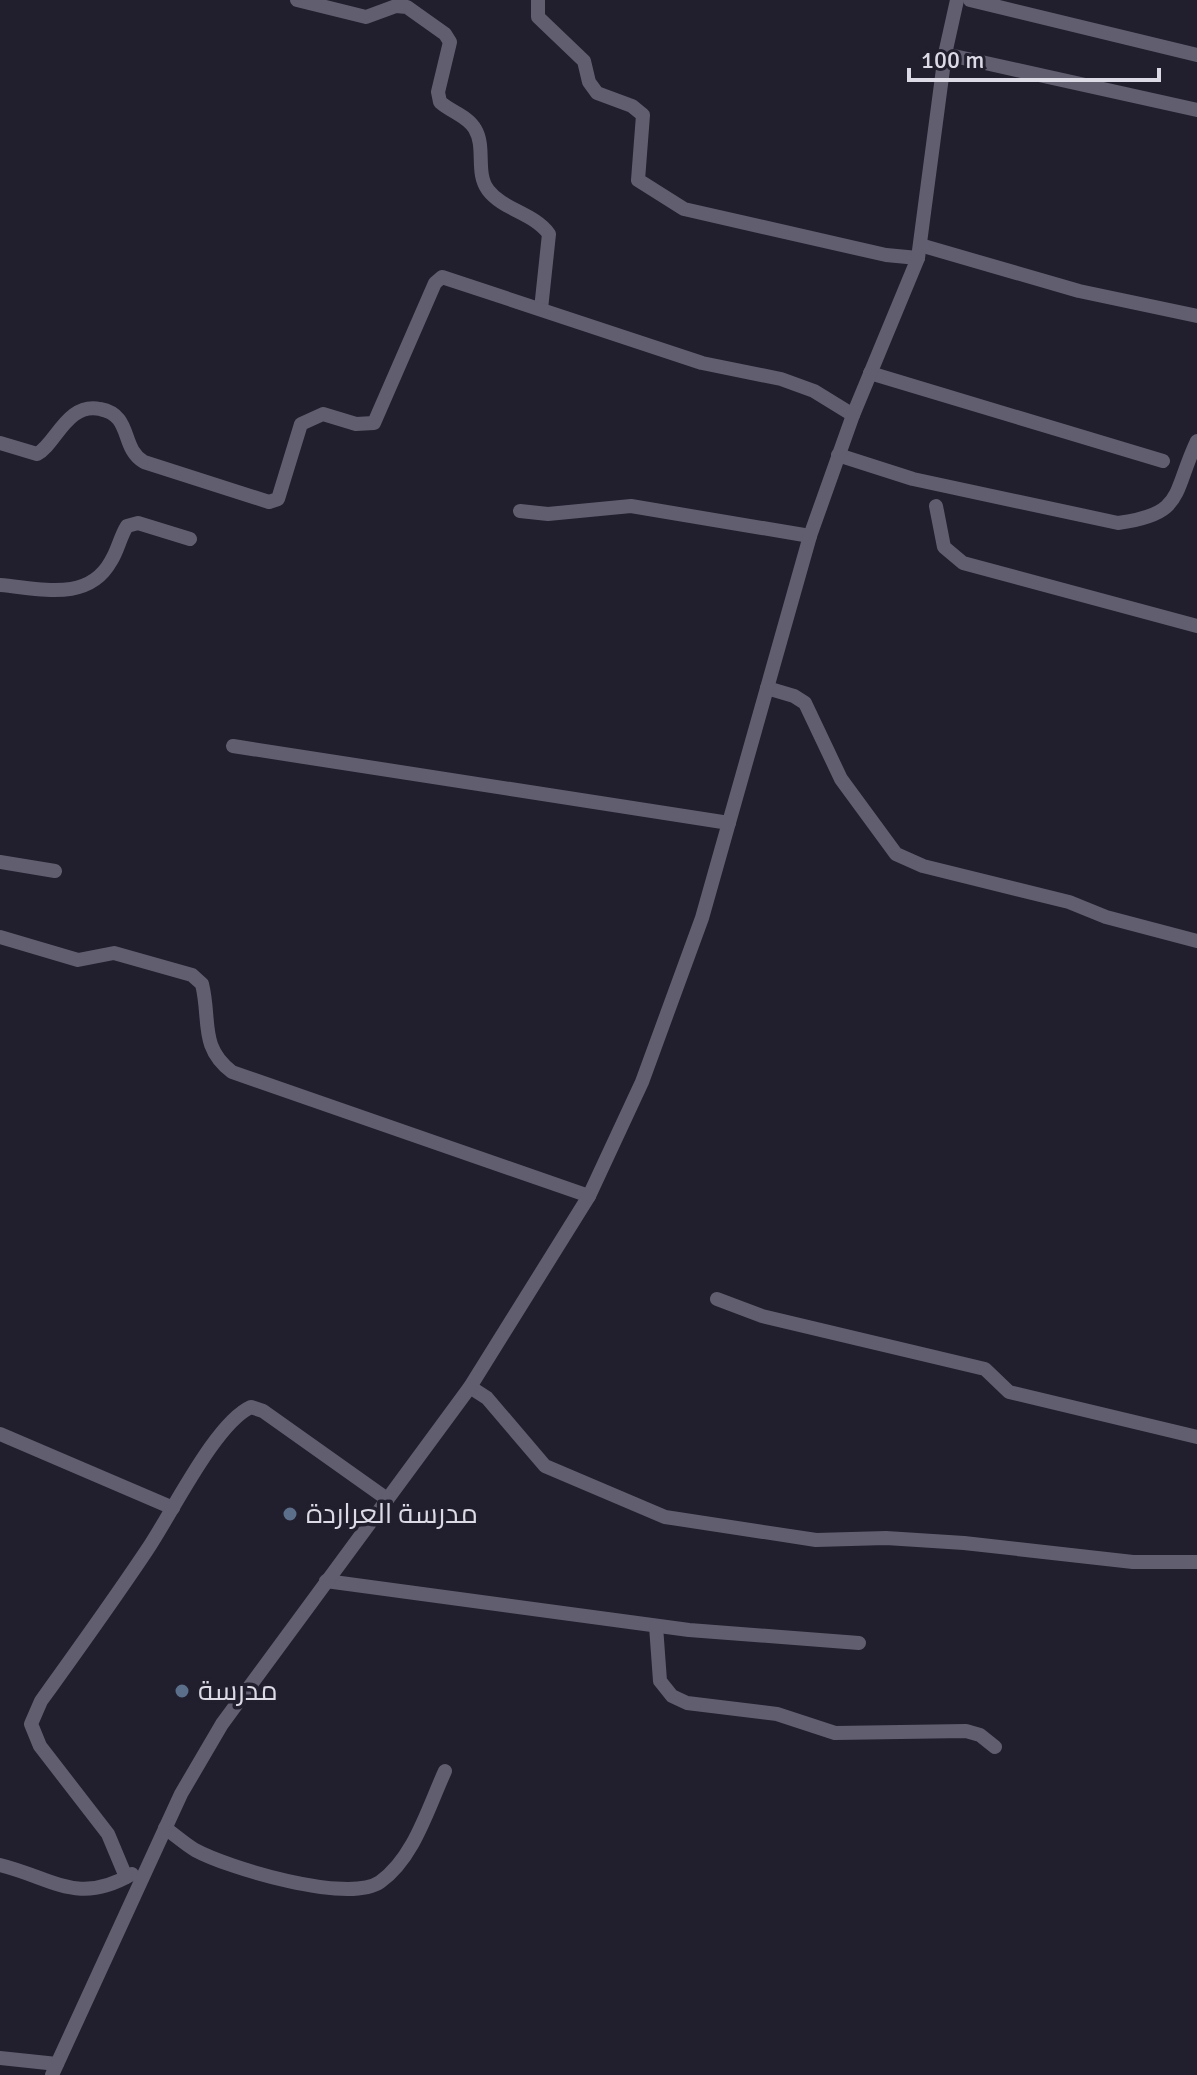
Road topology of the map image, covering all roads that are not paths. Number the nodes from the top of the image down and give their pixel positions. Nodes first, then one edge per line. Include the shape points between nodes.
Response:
1 (297, 0) edge
2 (538, 0) edge
3 (957, 0) edge
4 (970, 0) edge
5 (945, 54) junction
6 (1197, 55) edge
7 (1197, 110) edge
8 (919, 252) junction
9 (541, 309) junction
10 (1197, 316) edge
11 (870, 373) junction
12 (853, 415) junction
13 (1197, 441) edge
14 (0, 443) edge
15 (838, 455) junction
16 (1163, 461) dead end
17 (936, 506) dead end
18 (520, 511) dead end
19 (810, 536) junction
20 (190, 539) dead end
21 (0, 585) edge
22 (1197, 626) edge
23 (767, 688) junction
24 (233, 746) dead end
25 (729, 823) junction
26 (0, 862) edge
27 (55, 871) dead end
28 (0, 937) edge
29 (1197, 941) edge
30 (589, 1196) junction
31 (717, 1299) dead end
32 (470, 1387) junction
33 (0, 1434) edge
34 (1197, 1437) edge
35 (387, 1499) junction
36 (173, 1508) junction
37 (1197, 1562) edge
38 (326, 1581) junction
39 (656, 1626) junction
40 (859, 1643) dead end
41 (995, 1747) dead end
42 (445, 1771) dead end
43 (165, 1828) junction
44 (148, 1864) junction
45 (0, 1865) edge
46 (126, 1877) junction
47 (0, 2058) edge
48 (55, 2070) edge

1 - 9 street via 366,17 407,7 445,34 450,42 440,102 476,130 484,185 491,194 549,234
2 - 8 street via 538,17 584,61 597,93 643,115 636,173 643,185 684,209 886,255
3 - 5 street
4 - 6 street
5 - 7 street
5 - 8 street
8 - 10 street
8 - 11 street
9 - 12 street via 702,363 781,379 814,391
9 - 14 street via 442,277 374,423 356,424 323,414 301,424 278,499 269,502 133,456 123,422 110,411 94,408 79,413 54,431 45,450 37,454
11 - 12 street
11 - 16 street
12 - 15 street
13 - 15 street via 1174,501 1151,519 1118,523 913,479
15 - 19 street
17 - 22 street via 944,547 963,563
18 - 19 street via 631,506
19 - 23 street
20 - 21 street via 138,523 127,526 111,561 94,581 70,592
23 - 25 street
23 - 29 street via 805,703 841,779 896,854 923,866
24 - 25 street
25 - 30 street via 702,918 642,1082
26 - 27 street
28 - 30 street via 60,957 78,960 114,953 192,975 202,984 208,1039 216,1060 232,1072
30 - 32 street
31 - 34 street via 775,1320 985,1369 1009,1392
32 - 35 street
32 - 37 street via 487,1398 545,1466 665,1517 816,1540 886,1538 1133,1562
33 - 36 street
35 - 36 street via 251,1407 229,1424
35 - 38 street
36 - 46 street via 41,1701 31,1724 40,1746 108,1834
38 - 39 street
38 - 43 street via 222,1724
39 - 40 street
39 - 41 street via 660,1681 672,1696 687,1703 777,1714 835,1733 966,1731
42 - 43 street via 399,1861 377,1884 362,1889 291,1881 218,1859
43 - 44 street
44 - 46 street
44 - 48 street
45 - 46 street via 71,1890 91,1890
47 - 48 street

